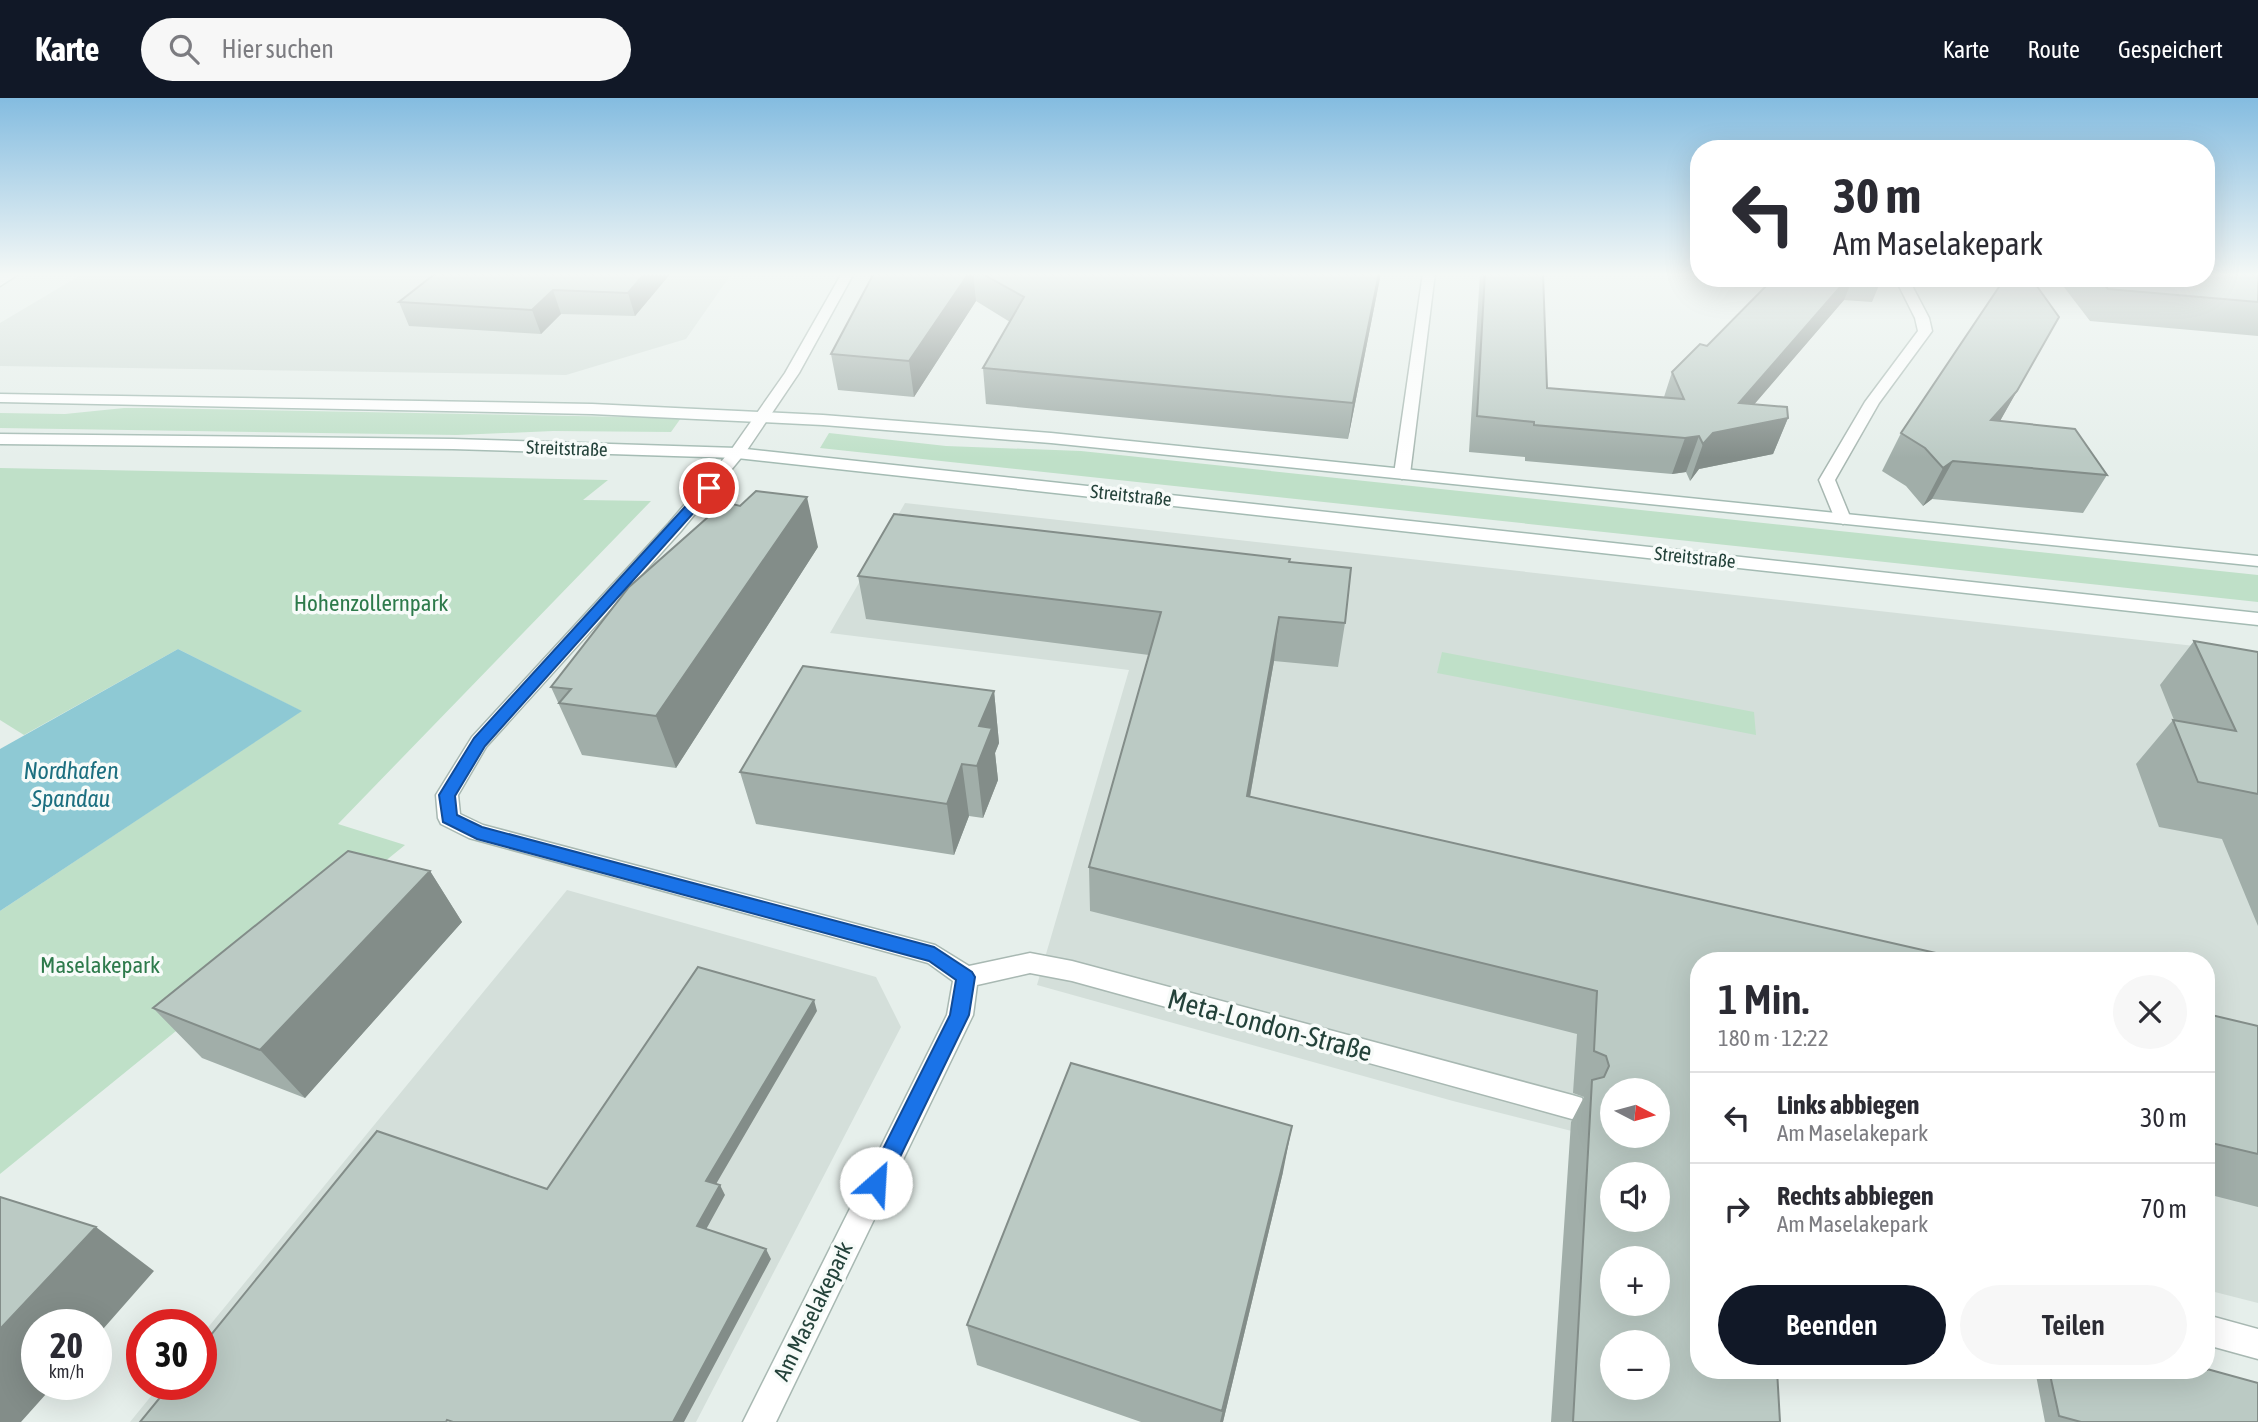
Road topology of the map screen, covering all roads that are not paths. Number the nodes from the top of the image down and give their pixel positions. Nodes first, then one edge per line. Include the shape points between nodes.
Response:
1 (813, 335) edge
2 (1421, 335) edge
3 (1922, 335) edge
4 (0, 398) edge
5 (763, 416) junction
6 (0, 439) edge
7 (737, 453) junction
8 (1402, 474) junction
9 (1843, 519) junction
10 (2258, 561) edge
11 (2258, 619) edge
12 (966, 977) junction
13 (1572, 1107) dead end
14 (2215, 1331) edge
15 (2258, 1343) edge
16 (759, 1422) edge

1 - 5 main road
2 - 8 main road
3 - 9 main road via 1872,402 1827,480
4 - 5 main road, Streitstraße
5 - 7 main road
5 - 8 main road, Streitstraße via 1051,438
6 - 7 main road, Streitstraße via 453,444
7 - 11 main road, Streitstraße
7 - 12 main road via 479,742 447,795 449,818 477,832 934,955
8 - 9 main road, Streitstraße
9 - 10 main road, Streitstraße
12 - 13 main road, Meta-London-Straße via 1030,963 1072,971
12 - 16 main road, Am Maselakepark via 960,1015
14 - 15 main road

